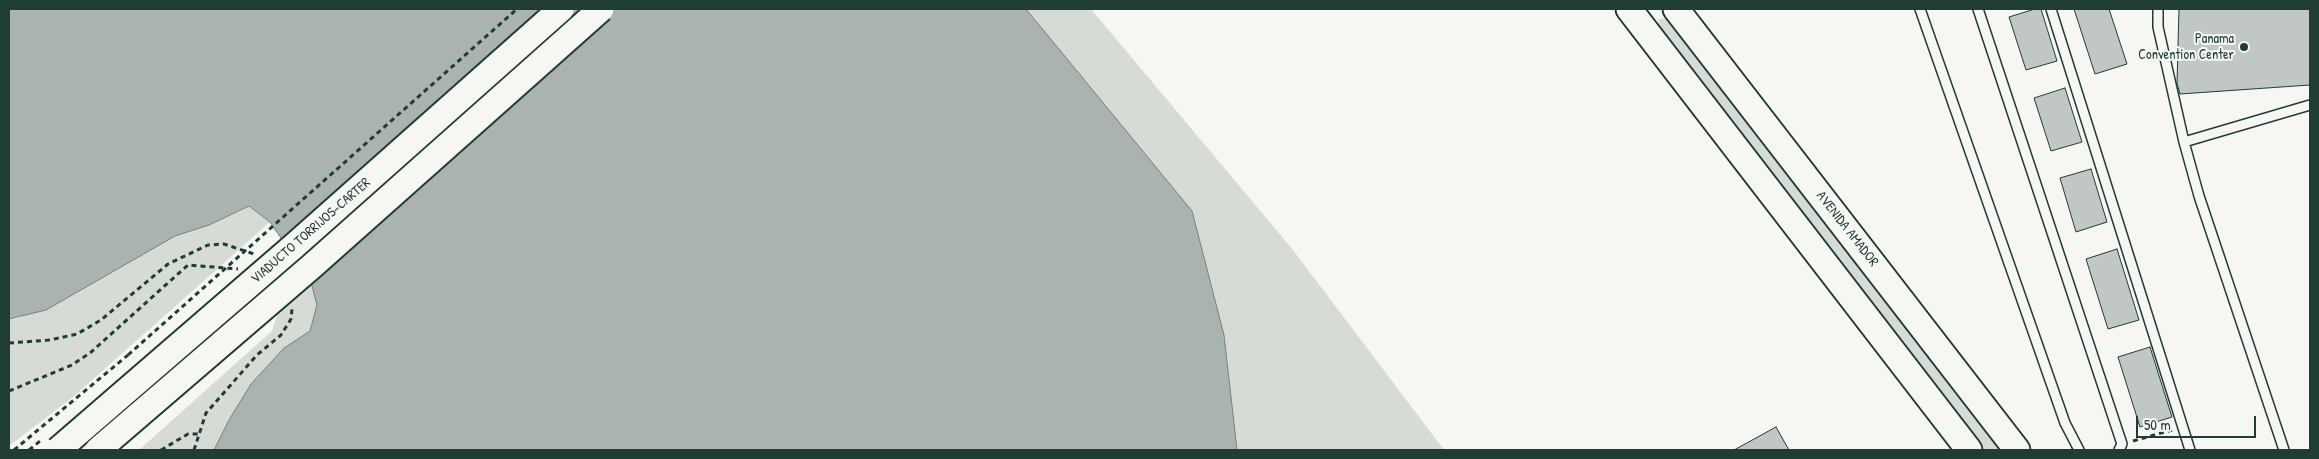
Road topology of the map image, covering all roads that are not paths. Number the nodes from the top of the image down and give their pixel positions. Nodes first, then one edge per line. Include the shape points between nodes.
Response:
1 (561, 9) edge
2 (601, 9) edge
3 (1676, 9) edge
4 (1920, 9) edge
5 (1978, 9) edge
6 (2051, 9) edge
7 (2158, 9) edge
8 (1635, 12) edge
9 (2310, 105) edge
10 (2184, 142) junction
11 (2120, 447) edge
12 (58, 450) edge
13 (98, 450) edge
14 (1969, 450) edge
15 (2017, 450) edge
16 (2079, 450) edge
17 (2190, 450) edge
18 (2284, 450) edge

1 - 12 main road, VIADUCTO TORRIJOS-CARTER, bridge
2 - 13 main road, VIADUCTO TORRIJOS-CARTER, bridge via 312,266
3 - 15 main road, AVENIDA AMADOR
4 - 16 lane via 2065,423
5 - 11 lane
6 - 17 lane
7 - 10 lane via 2158,27
8 - 14 main road
9 - 10 lane
10 - 18 lane

